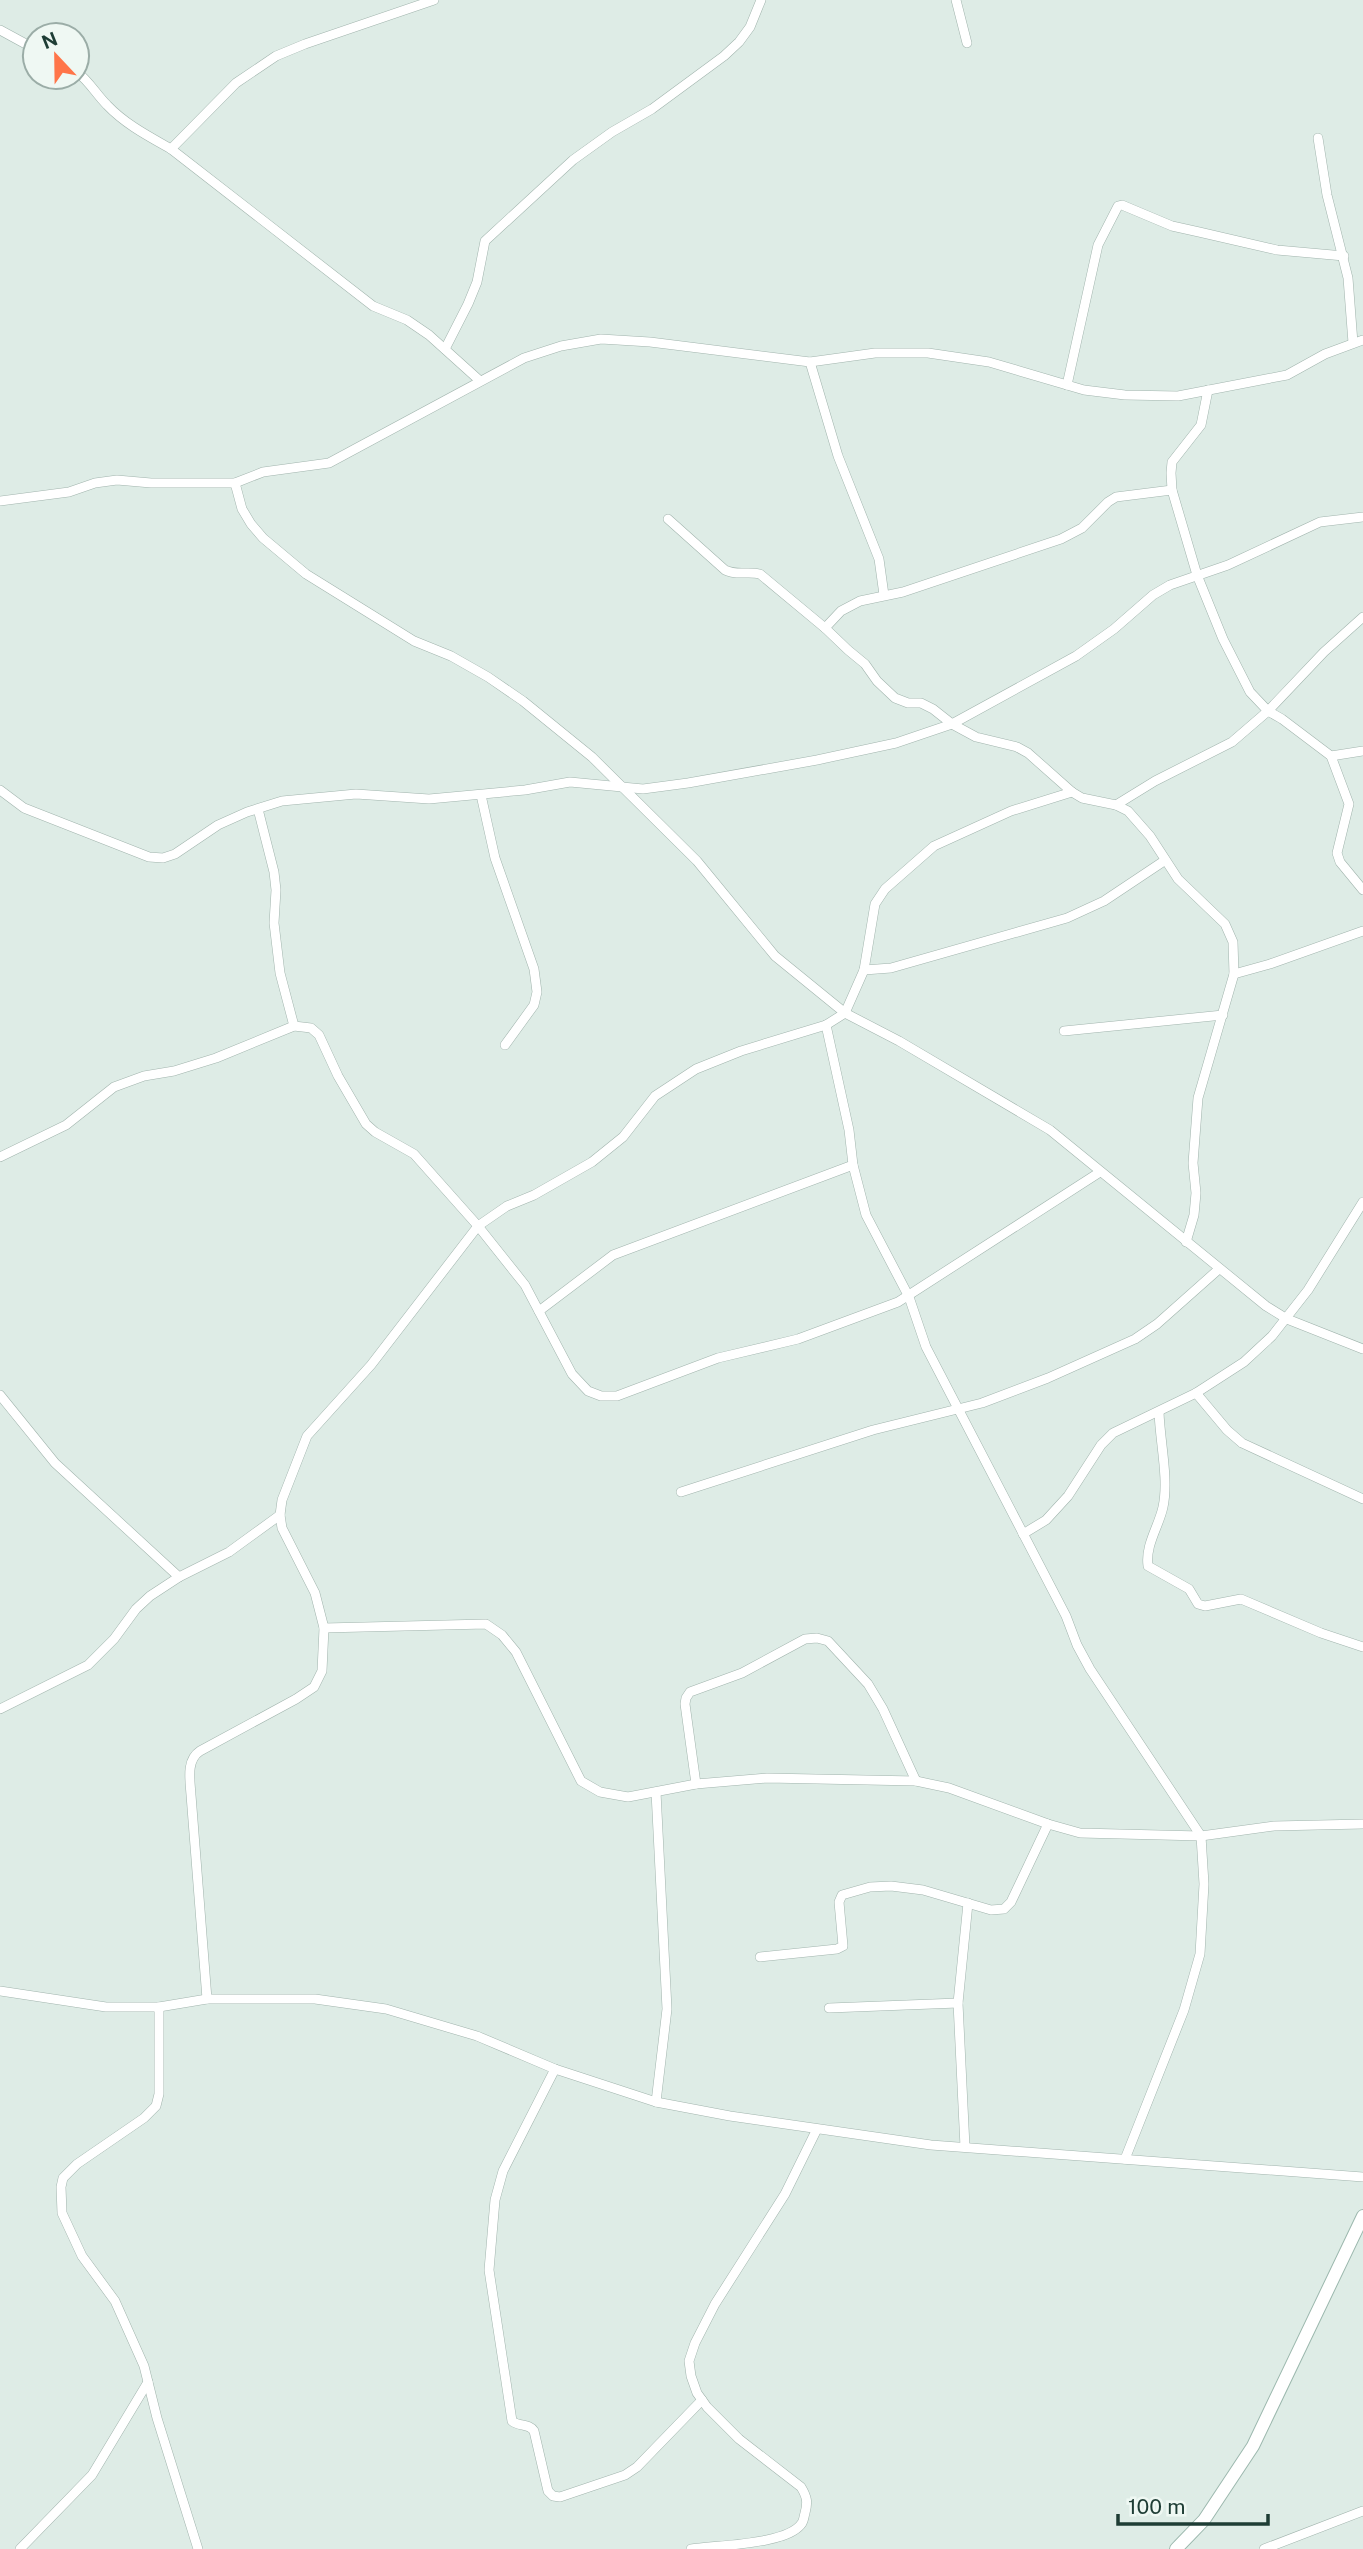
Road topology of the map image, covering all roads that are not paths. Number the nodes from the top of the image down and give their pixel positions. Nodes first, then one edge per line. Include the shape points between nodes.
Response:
1 (434, 0) edge
2 (761, 0) edge
3 (956, 0) edge
4 (0, 30) edge
5 (21, 41) edge
6 (967, 43) dead end
7 (91, 85) edge
8 (1318, 138) dead end
9 (171, 149) junction
10 (1343, 256) junction
11 (1363, 340) edge
12 (1353, 342) junction
13 (445, 349) junction
14 (810, 362) junction
15 (479, 380) junction
16 (1068, 385) junction
17 (1208, 390) junction
18 (235, 482) junction
19 (1172, 490) junction
20 (0, 501) edge
21 (1363, 517) edge
22 (668, 519) dead end
23 (1197, 575) junction
24 (884, 595) junction
25 (1363, 617) edge
26 (825, 628) junction
27 (1268, 711) junction
28 (952, 724) junction
29 (1363, 751) edge
30 (1331, 756) junction
31 (626, 789) junction
32 (0, 790) edge
33 (1072, 792) junction
34 (481, 795) junction
35 (1116, 805) junction
36 (258, 809) junction
37 (1164, 861) junction
38 (1363, 890) edge
39 (1363, 931) edge
40 (864, 970) junction
41 (1234, 974) junction
42 (845, 1013) junction
43 (1223, 1015) junction
44 (826, 1025) junction
45 (293, 1026) junction
46 (1065, 1031) dead end
47 (505, 1045) dead end
48 (0, 1157) edge
49 (853, 1166) junction
50 (1100, 1172) junction
51 (1363, 1202) edge
52 (478, 1226) junction
53 (1186, 1242) junction
54 (1219, 1269) junction
55 (909, 1297) junction
56 (539, 1311) junction
57 (1287, 1319) junction
58 (1363, 1349) edge
59 (1196, 1393) junction
60 (0, 1395) edge
61 (957, 1409) junction
62 (1159, 1412) junction
63 (681, 1493) dead end
64 (1363, 1499) edge
65 (280, 1515) junction
66 (1023, 1534) junction
67 (179, 1577) junction
68 (324, 1628) junction
69 (1363, 1647) edge
70 (0, 1709) edge
71 (916, 1781) junction
72 (696, 1784) junction
73 (656, 1792) junction
74 (1048, 1824) junction
75 (1363, 1824) edge
76 (1201, 1836) junction
77 (968, 1903) junction
78 (760, 1958) dead end
79 (0, 1991) edge
80 (207, 1999) junction
81 (958, 2003) junction
82 (159, 2007) junction
83 (829, 2008) dead end
84 (555, 2069) junction
85 (656, 2102) junction
86 (817, 2129) junction
87 (965, 2147) junction
88 (1125, 2159) junction
89 (1363, 2178) edge
90 (1363, 2216) edge
91 (148, 2382) junction
92 (702, 2400) junction
93 (1363, 2511) edge
94 (20, 2549) edge
95 (198, 2549) edge
96 (691, 2549) edge
97 (1176, 2549) edge
98 (1265, 2549) edge

1 - 9 street via 276,56 236,83
2 - 13 street via 750,27 724,56 573,160 485,241 477,282
3 - 6 street
4 - 5 street
7 - 9 street via 136,130
8 - 10 street
9 - 13 street via 373,306 407,320
10 - 12 street
10 - 16 street via 1277,250 1172,226 1118,206 1098,245
11 - 12 street
12 - 17 street via 1287,375
13 - 15 street
14 - 15 street via 601,339 524,358
14 - 16 street via 875,353 928,353 989,362
14 - 24 street via 838,456 879,559
15 - 18 street via 329,463 263,472
16 - 17 street via 1125,395 1178,396
17 - 19 street via 1200,425 1172,462
18 - 20 street via 117,481
18 - 31 street via 251,524 306,574 414,641 488,677 562,731
19 - 23 street
19 - 24 street via 1116,498 1061,540
21 - 23 street via 1320,522
22 - 26 street via 725,570 760,573
23 - 27 street via 1237,670
23 - 28 street via 1153,595 1076,656
24 - 26 street via 841,611
25 - 27 street
26 - 28 street via 895,698 922,703
27 - 30 street
27 - 35 street via 1232,742
28 - 31 street via 897,743 817,760
28 - 33 street via 976,737 1028,753
29 - 30 street
30 - 38 street via 1349,804 1337,853
31 - 34 street via 570,782
31 - 42 street via 697,861 775,956
32 - 36 street via 24,808 149,857 163,858 218,825
33 - 35 street
33 - 40 street via 956,835 913,862 876,904
34 - 36 street via 429,799 356,794 282,801
34 - 47 street via 495,858 534,969 537,992 534,1005
35 - 37 street via 1138,822
36 - 45 street via 274,872 280,973
37 - 40 street via 1104,901 1067,918 891,968
37 - 41 street via 1225,924 1233,942
39 - 41 street
40 - 42 street
41 - 43 street
42 - 44 street
42 - 50 street via 1050,1130
43 - 46 street
43 - 53 street via 1198,1098 1196,1193
44 - 49 street
44 - 52 street via 696,1069 654,1096 623,1138 592,1162
45 - 48 street via 216,1058 114,1087 66,1125
45 - 52 street via 311,1028 319,1035 366,1124 414,1154
49 - 55 street via 866,1215
49 - 56 street via 613,1255
50 - 53 street
50 - 55 street
51 - 57 street
52 - 56 street via 525,1284
52 - 65 street via 371,1365 307,1436
53 - 54 street
54 - 57 street
54 - 61 street via 1157,1324 1119,1348 1026,1387
55 - 56 street via 798,1339 718,1358 617,1396 588,1391 572,1374
55 - 61 street via 926,1346
57 - 58 street
57 - 59 street via 1244,1362
59 - 62 street
59 - 64 street via 1242,1443
60 - 67 street via 55,1464
61 - 63 street via 873,1430
61 - 66 street
62 - 66 street via 1113,1433 1069,1496 1046,1520
62 - 69 street via 1165,1487 1148,1566 1189,1589 1198,1604 1241,1599
65 - 67 street via 229,1552
65 - 68 street via 315,1593
66 - 76 street via 1090,1669
67 - 70 street via 136,1609 88,1665
68 - 73 street via 486,1624 516,1652 581,1781 600,1793 628,1797
68 - 80 street via 322,1671 314,1687 200,1751 190,1763
71 - 72 street via 767,1778
71 - 72 street via 868,1684 828,1641 817,1638 805,1639 742,1673 690,1692 685,1704
71 - 74 street via 949,1788
72 - 73 street
73 - 85 street via 667,2010
74 - 76 street via 1080,1833
74 - 77 street via 1004,1909
75 - 76 street via 1274,1826
76 - 88 street via 1200,1954 1184,2010
77 - 78 street via 891,1886 860,1890 842,1895 839,1902 843,1946
77 - 81 street
79 - 82 street via 106,2007
80 - 82 street
80 - 84 street via 315,1999 386,2009 477,2036
81 - 83 street
81 - 87 street
82 - 91 street via 156,2106 77,2164 61,2187 62,2213 82,2256 115,2301
84 - 85 street
84 - 92 street via 503,2171 495,2200 489,2270 512,2421 532,2428 548,2491 560,2497 638,2467
85 - 86 street
86 - 87 street
86 - 92 street via 785,2194 695,2343 689,2361
87 - 88 street
88 - 89 street
90 - 97 street via 1253,2446 1204,2520
91 - 94 street via 92,2475
91 - 95 street
92 - 96 street via 739,2439 802,2487 807,2506 801,2524 788,2534
93 - 98 street

